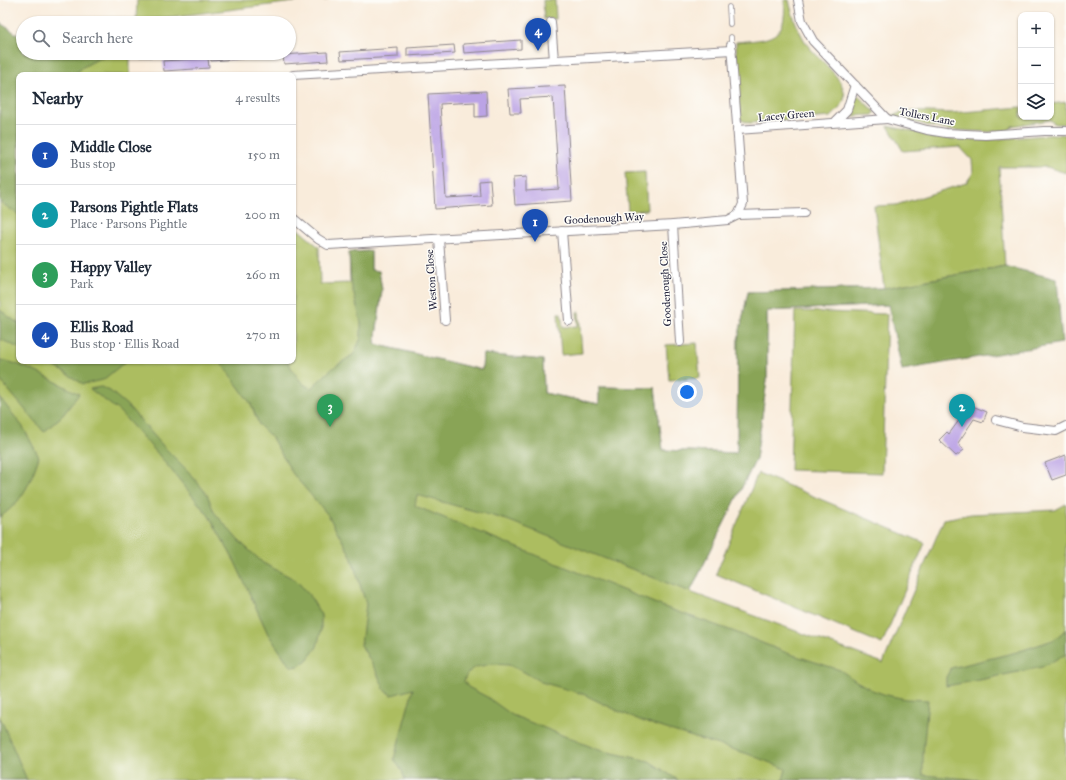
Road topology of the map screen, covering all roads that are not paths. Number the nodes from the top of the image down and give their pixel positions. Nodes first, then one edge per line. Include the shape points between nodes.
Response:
1 (798, 0) edge
2 (729, 7) dead end
3 (551, 22) dead end
4 (730, 24) dead end
5 (554, 60) junction
6 (296, 75) edge
7 (855, 85) junction
8 (887, 119) junction
9 (836, 122) junction
10 (737, 130) junction
11 (1066, 131) edge
12 (804, 213) dead end
13 (738, 215) junction
14 (296, 221) edge
15 (673, 225) junction
16 (562, 231) junction
17 (439, 238) junction
18 (445, 320) dead end
19 (569, 321) dead end
20 (680, 342) dead end
21 (996, 420) dead end
22 (1066, 426) edge

1 - 7 street, Tollers Lane via 802,21 813,41
2 - 4 lane
3 - 5 street
5 - 6 street
5 - 10 street via 731,44
7 - 8 street, Tollers Lane
7 - 9 street via 847,110
8 - 9 street, Lacey Green
8 - 11 street, Tollers Lane via 946,133 988,135
9 - 10 street, Lacey Green
10 - 13 street via 743,204
12 - 13 street, Goodenough Way
13 - 15 street, Goodenough Way via 728,220
14 - 17 street, Goodenough Way via 328,245
15 - 16 street, Goodenough Way
15 - 20 street, Goodenough Close
16 - 17 street, Goodenough Way
16 - 19 street
17 - 18 street, Weston Close
21 - 22 street via 1023,427 1056,431

